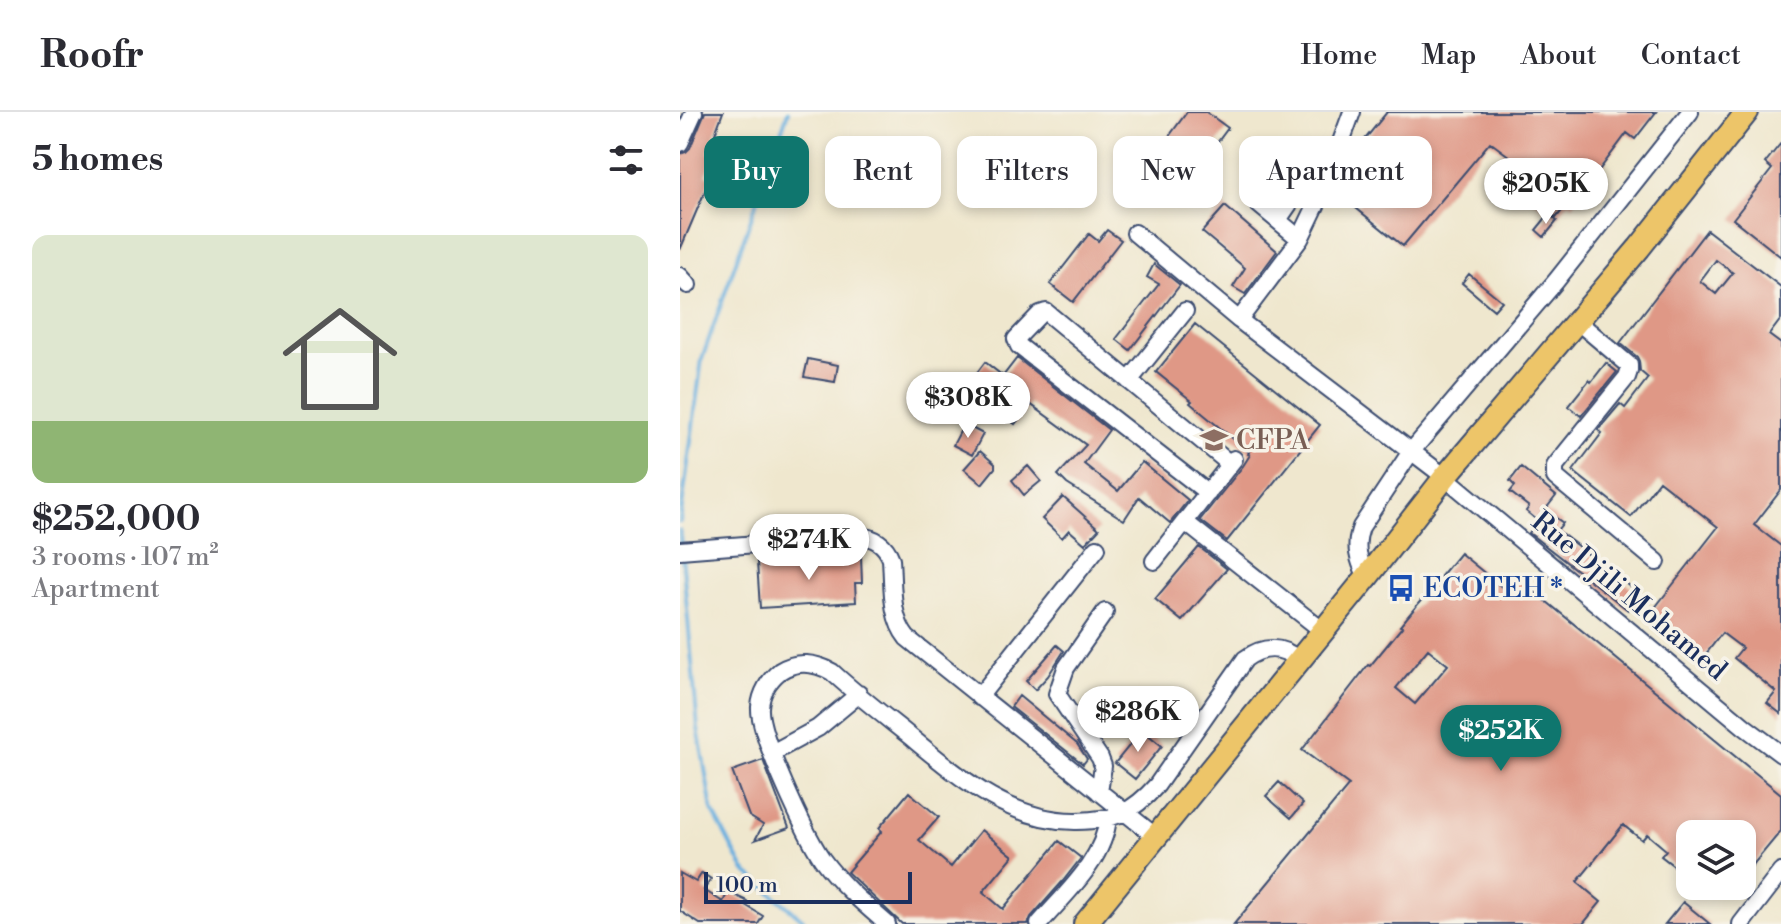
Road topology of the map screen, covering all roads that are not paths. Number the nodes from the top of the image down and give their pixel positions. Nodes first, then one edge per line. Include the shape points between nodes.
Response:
1 (694, 112) edge
2 (1352, 112) edge
3 (1690, 112) edge
4 (1747, 112) edge
5 (1343, 136) edge
6 (680, 143) edge
7 (1263, 208) edge
8 (1286, 208) edge
9 (1315, 208) edge
10 (1278, 220) junction
11 (1135, 233) dead end
12 (1300, 239) junction
13 (1185, 311) dead end
14 (1239, 320) junction
15 (1577, 321) junction
16 (1129, 381) junction
17 (1410, 453) junction
18 (1445, 477) junction
19 (1208, 493) junction
20 (1185, 522) junction
21 (1097, 548) dead end
22 (680, 550) edge
23 (1154, 561) dead end
24 (1657, 562) dead end
25 (1367, 577) junction
26 (1105, 612) dead end
27 (1323, 631) junction
28 (1299, 660) junction
29 (859, 694) junction
30 (979, 697) junction
31 (772, 753) junction
32 (1781, 754) edge
33 (1099, 792) junction
34 (1126, 813) junction
35 (1108, 818) junction
36 (1156, 837) junction
37 (1781, 872) edge
38 (887, 924) edge
39 (1039, 924) edge
40 (1085, 924) edge
41 (1741, 924) edge

1 - 6 street
2 - 5 street
3 - 17 street
4 - 15 main road
7 - 10 street
8 - 10 street
9 - 12 street
10 - 12 street
11 - 14 street, Rue Djili Mohamed
12 - 14 street
13 - 16 street
14 - 17 street, Rue Djili Mohamed
15 - 18 main road
15 - 24 street via 1629,365 1629,371 1555,466 1555,477
16 - 19 street via 1232,461
16 - 19 street via 1046,312 1016,339
17 - 18 street, Rue Djili Mohamed
17 - 25 street via 1358,535 1359,559
18 - 25 main road
18 - 32 street, Rue Djili Mohamed
19 - 20 street
20 - 23 street
20 - 27 street
21 - 30 street
22 - 30 street via 875,539 891,559 902,632
25 - 27 main road
26 - 33 street via 1066,668 1057,694 1100,758
27 - 28 main road
28 - 34 street via 1273,648 1245,659 1157,785
28 - 36 main road
29 - 31 street via 818,728
29 - 31 street via 814,665 795,665 778,673 765,689 760,708
29 - 35 street via 997,801 1049,819
30 - 33 street
31 - 38 street via 821,858
33 - 34 street
34 - 35 street
34 - 36 street
35 - 39 street via 1095,858
36 - 40 main road
37 - 41 street

